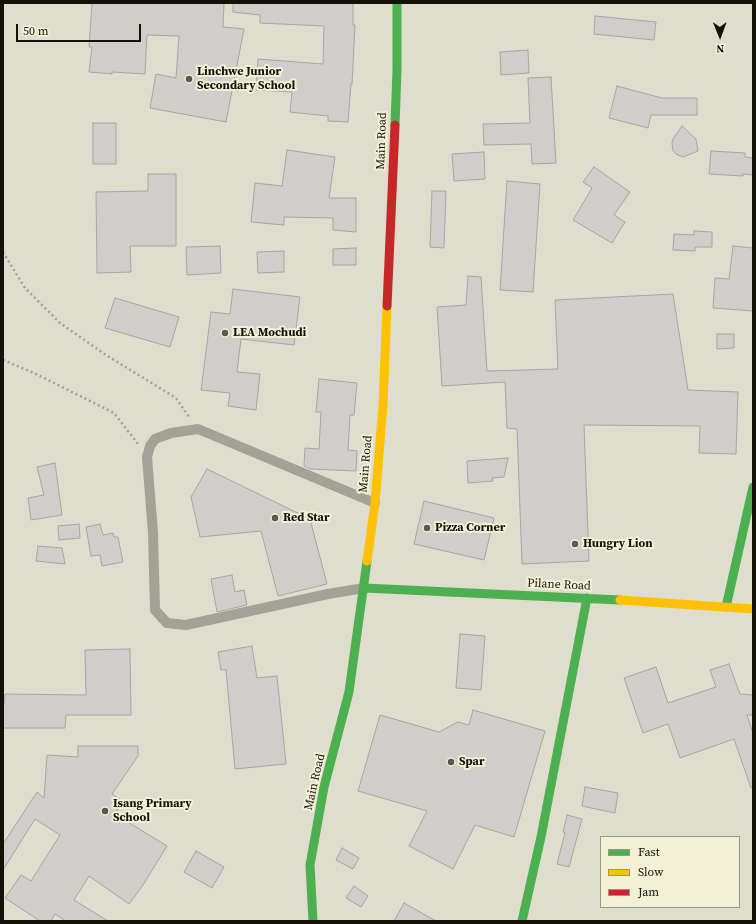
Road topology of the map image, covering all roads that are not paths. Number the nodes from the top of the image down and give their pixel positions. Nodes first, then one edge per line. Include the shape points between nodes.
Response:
1 (397, 3) edge
2 (753, 487) edge
3 (375, 503) junction
4 (364, 588) junction
5 (587, 598) junction
6 (726, 607) junction
7 (753, 609) edge
8 (313, 921) edge
9 (522, 921) edge

1 - 3 main road, Main Road via 397,70 383,405
2 - 6 main road
3 - 4 main road, Main Road
3 - 4 lane via 198,429 171,433 155,439 147,457 153,533 155,610 167,623 186,626
4 - 5 main road, Pilane Road
4 - 8 main road, Main Road via 349,692 324,787 310,865
5 - 6 main road, Pilane Road
5 - 9 main road via 542,837
6 - 7 main road, Pilane Road

